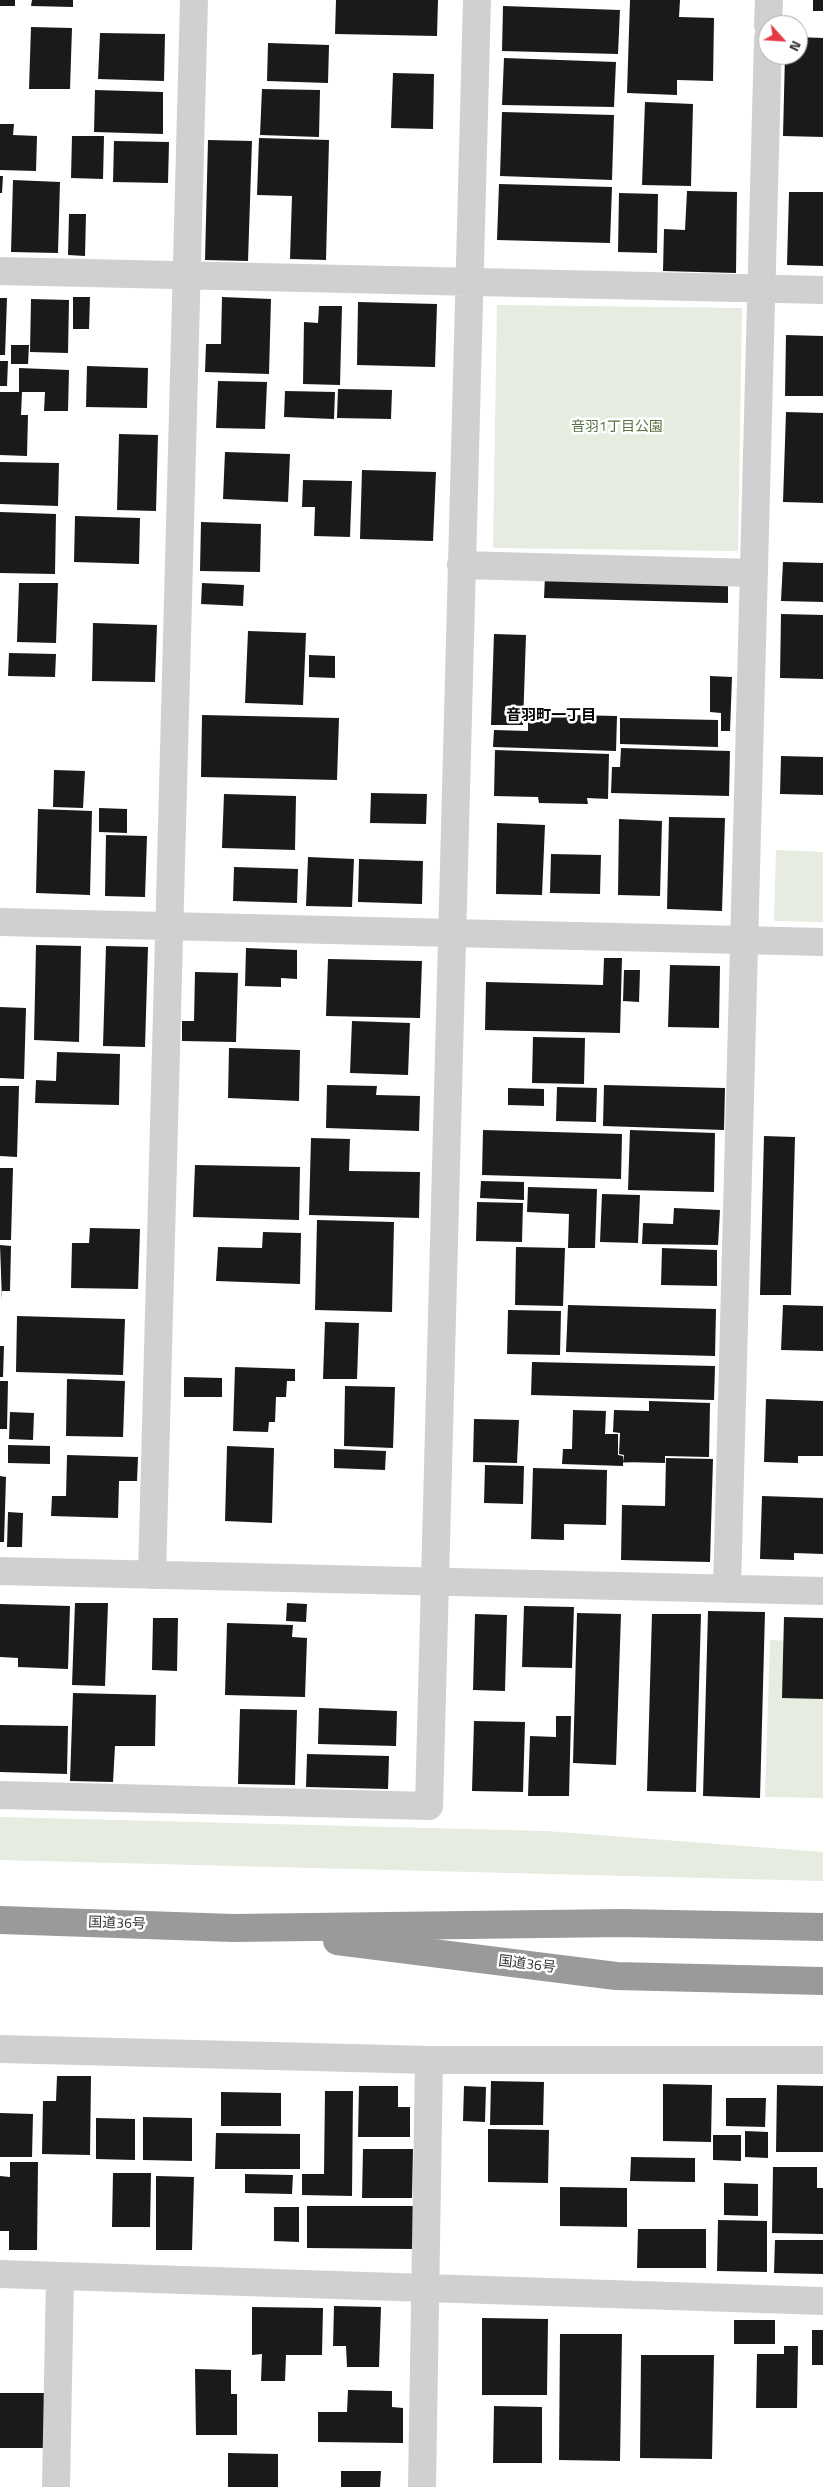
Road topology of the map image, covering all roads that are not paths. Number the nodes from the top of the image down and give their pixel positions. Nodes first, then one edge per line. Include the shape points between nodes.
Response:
1 (194, 0) edge
2 (477, 0) edge
3 (769, 0) edge
4 (768, 15) edge
5 (767, 65) edge
6 (0, 271) edge
7 (187, 275) junction
8 (469, 282) junction
9 (762, 289) junction
10 (823, 290) edge
11 (461, 565) junction
12 (754, 573) junction
13 (0, 922) edge
14 (169, 926) junction
15 (452, 933) junction
16 (744, 940) junction
17 (823, 942) edge
18 (0, 1572) edge
19 (152, 1575) junction
20 (435, 1581) junction
21 (727, 1589) junction
22 (823, 1591) edge
23 (0, 1795) edge
24 (0, 1920) edge
25 (823, 1927) edge
26 (234, 1928) junction
27 (823, 1981) edge
28 (0, 2049) edge
29 (429, 2060) junction
30 (823, 2060) edge
31 (0, 2274) edge
32 (60, 2276) junction
33 (426, 2288) junction
34 (823, 2301) edge
35 (56, 2487) edge
36 (422, 2487) edge

1 - 7 street
2 - 8 street
3 - 4 street
5 - 9 street
6 - 7 street
7 - 8 street
7 - 14 street
8 - 9 street
8 - 11 street
9 - 10 street
9 - 12 street
11 - 12 street
11 - 15 street
12 - 16 street
13 - 14 street
14 - 15 street
14 - 19 street
15 - 16 street
15 - 20 street
16 - 17 street
16 - 21 street
18 - 19 street
19 - 20 street
20 - 21 street
20 - 23 street via 429,1806
21 - 22 street
24 - 26 highway, 国道36号
25 - 26 highway, 国道36号 via 622,1923
26 - 27 highway, 国道36号 via 616,1976
28 - 29 street
29 - 30 street
29 - 33 street
31 - 32 street
32 - 33 street
32 - 35 street
33 - 34 street
33 - 36 street

